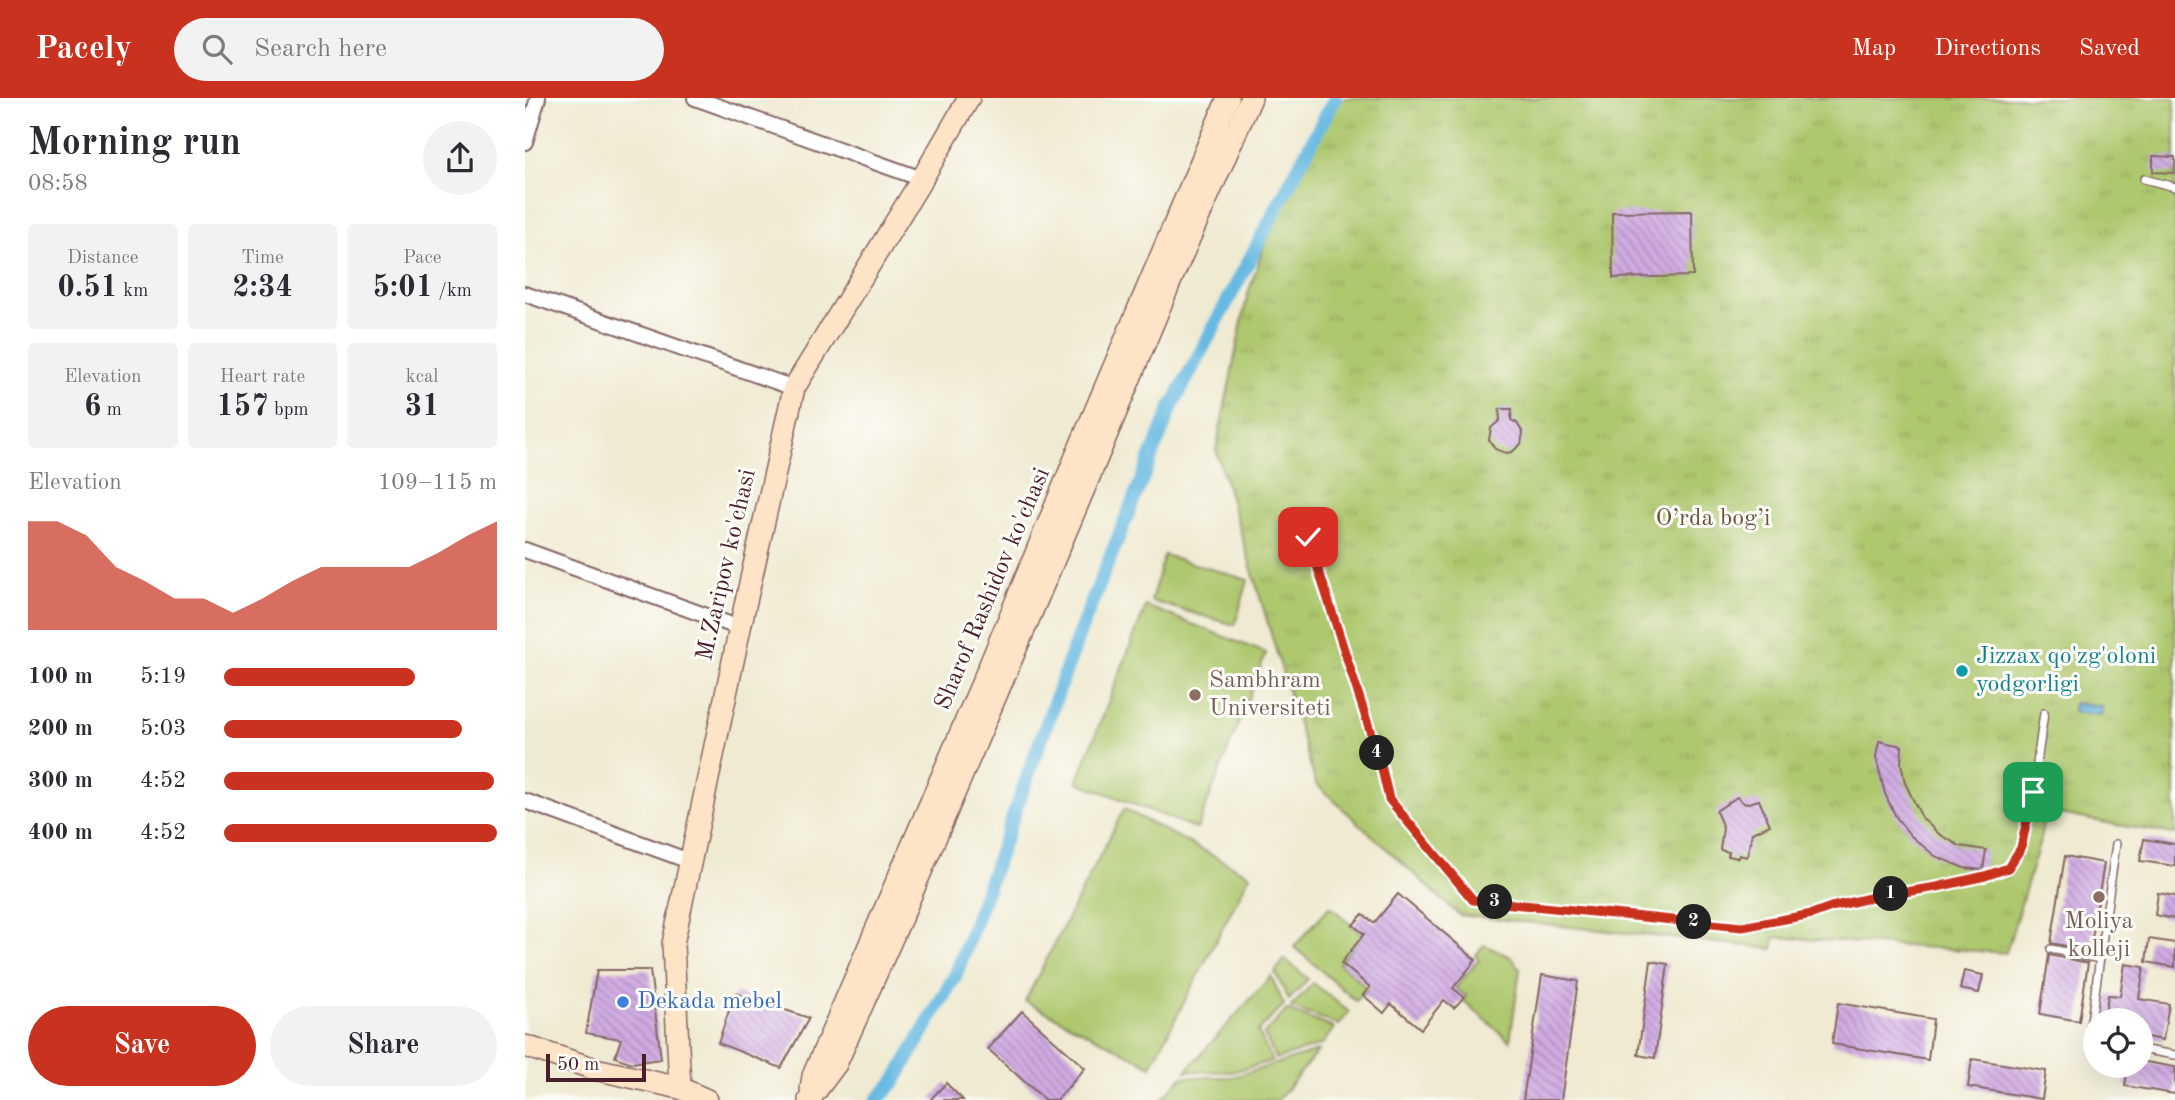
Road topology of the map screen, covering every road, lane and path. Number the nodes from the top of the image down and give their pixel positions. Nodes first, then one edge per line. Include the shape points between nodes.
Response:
1 (538, 98) edge
2 (695, 98) edge
3 (969, 98) edge
4 (1228, 98) edge
5 (1251, 98) edge
6 (525, 142) edge
7 (2144, 178) dead end
8 (922, 179) junction
9 (2175, 187) edge
10 (525, 294) edge
11 (793, 388) junction
12 (1308, 537) dead end
13 (525, 550) edge
14 (740, 628) junction
15 (2044, 713) dead end
16 (525, 801) edge
17 (2116, 844) dead end
18 (689, 861) junction
19 (2051, 949) dead end
20 (2100, 958) junction
21 (2093, 1008) edge
22 (525, 1046) edge
23 (2153, 1051) edge
24 (2175, 1055) edge
25 (689, 1094) edge
26 (707, 1100) edge
27 (809, 1100) edge

1 - 6 street
2 - 8 street
3 - 8 street, M.Zaripov ko'chasi
4 - 27 street, Sharof Rashidov ko'chasi via 813,1076
5 - 27 street via 889,945 836,1064
7 - 9 lane
8 - 11 street, M.Zaripov ko'chasi
10 - 11 street
11 - 14 street, M.Zaripov ko'chasi
12 - 15 lane via 1389,799 1473,900 1742,927 1985,876 2008,868 2021,848
13 - 14 street
14 - 18 street, M.Zaripov ko'chasi
16 - 18 street
17 - 20 lane
18 - 25 street, M.Zaripov ko'chasi via 673,944
19 - 20 lane
20 - 21 lane
22 - 25 street
23 - 24 lane
25 - 26 street

